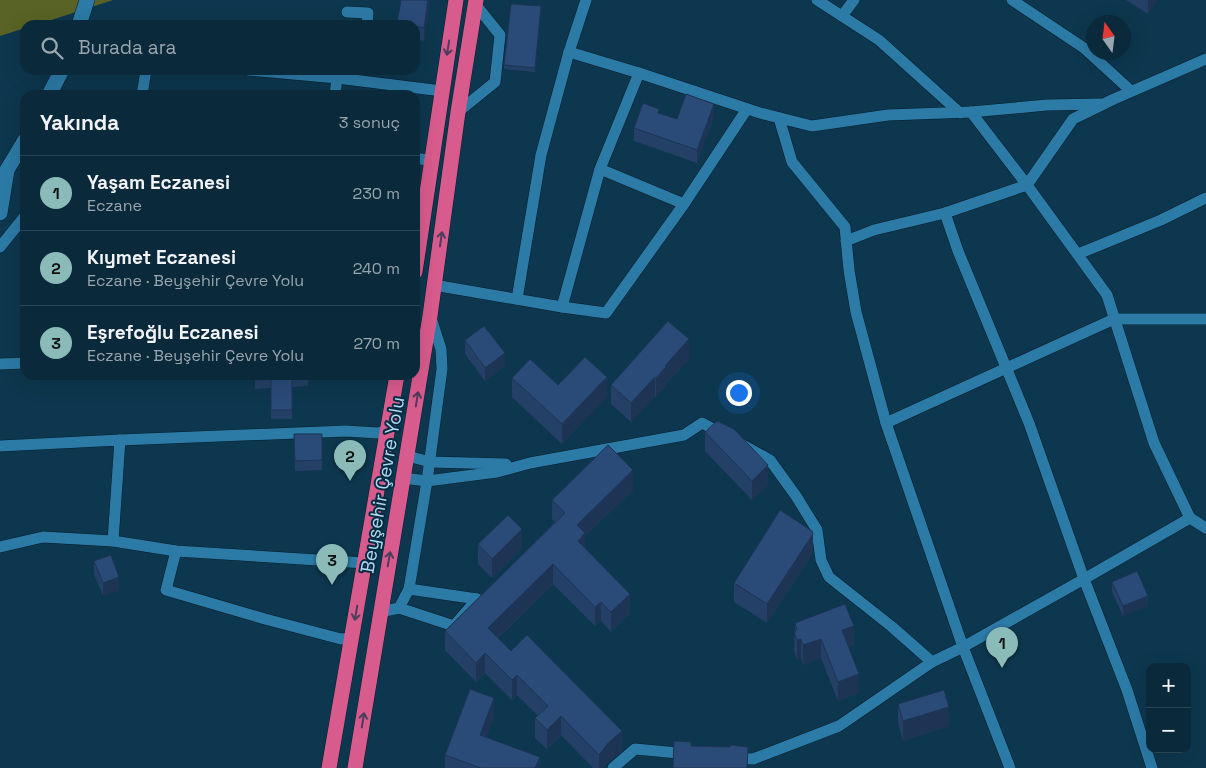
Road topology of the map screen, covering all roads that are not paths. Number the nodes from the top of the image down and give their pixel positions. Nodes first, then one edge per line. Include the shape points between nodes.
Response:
1 (87, 0) edge
2 (456, 0) edge
3 (586, 0) edge
4 (817, 0) edge
5 (854, 0) edge
6 (1012, 0) edge
7 (476, 2) edge
8 (347, 12) dead end
9 (842, 16) junction
10 (81, 20) edge
11 (367, 20) edge
12 (569, 52) junction
13 (1206, 59) edge
14 (639, 73) junction
15 (59, 75) edge
16 (145, 75) edge
17 (304, 75) edge
18 (361, 75) edge
19 (337, 78) junction
20 (52, 90) edge
21 (143, 90) edge
22 (336, 90) edge
23 (442, 91) junction
24 (1131, 91) junction
25 (1104, 104) junction
26 (747, 109) junction
27 (458, 112) junction
28 (966, 112) junction
29 (779, 118) junction
30 (20, 148) edge
31 (420, 159) edge
32 (433, 161) junction
33 (600, 169) junction
34 (1027, 184) junction
35 (1206, 198) edge
36 (684, 204) junction
37 (0, 213) edge
38 (945, 213) junction
39 (20, 222) edge
40 (420, 234) edge
41 (846, 241) junction
42 (0, 247) edge
43 (1078, 254) junction
44 (434, 285) junction
45 (517, 299) junction
46 (562, 307) junction
47 (430, 316) junction
48 (1114, 319) junction
49 (1206, 319) edge
50 (20, 363) edge
51 (0, 364) edge
52 (1007, 369) junction
53 (396, 380) edge
54 (420, 380) edge
55 (420, 380) edge
56 (886, 423) junction
57 (388, 430) junction
58 (120, 440) junction
59 (0, 446) edge
60 (408, 456) junction
61 (430, 462) junction
62 (530, 463) junction
63 (403, 478) junction
64 (427, 481) junction
65 (1190, 518) junction
66 (1206, 528) edge
67 (113, 541) junction
68 (0, 547) edge
69 (176, 551) junction
70 (364, 563) junction
71 (1084, 579) junction
72 (409, 589) junction
73 (399, 608) junction
74 (380, 612) junction
75 (352, 638) junction
76 (964, 647) junction
77 (932, 662) junction
78 (704, 755) edge
79 (724, 757) edge
80 (356, 767) edge
81 (329, 768) edge
82 (613, 768) edge
83 (1010, 768) edge
84 (1152, 768) edge

1 - 10 street
2 -> 23 highway
3 - 12 street
4 - 9 street
5 - 9 street
6 - 24 street via 1084,48
7 - 27 highway, Beyşehir Çevre Yolu
7 - 27 street via 500,35 496,82
8 - 11 street via 368,13
9 - 28 street via 879,40
12 - 14 street
12 - 45 street via 541,155
13 - 24 street
14 - 26 street
14 - 33 street
15 - 20 street
16 - 21 street
17 - 19 street
18 - 19 street
18 - 23 street
19 - 22 street
23 - 32 highway
24 - 25 street
25 - 28 street
25 - 34 street via 1073,119
26 - 29 street
26 - 36 street
44 -> 27 highway, Beyşehir Çevre Yolu
28 - 29 street via 888,115 812,126
28 - 34 street
29 - 41 street via 792,162 845,227
30 - 37 street via 6,170
31 - 32 street
32 - 40 highway
33 - 36 street
33 - 46 street
34 - 38 street
34 - 43 street
35 - 43 street
36 - 46 street via 606,313
38 - 41 street via 874,230
38 - 52 street
39 - 42 street
41 - 56 street via 856,312
43 - 48 street via 1107,295
44 - 45 street
44 - 47 highway, Beyşehir Çevre Yolu
45 - 46 street
55 -> 47 highway, Beyşehir Çevre Yolu
47 - 61 street via 441,349 442,369
48 - 49 street
48 - 52 street
48 - 65 street via 1154,443
50 - 51 street
52 - 56 street
52 - 71 street
53 - 57 highway, Beyşehir Çevre Yolu
60 -> 54 highway, Beyşehir Çevre Yolu
56 - 76 street
57 - 58 street via 378,433
57 - 70 highway, Beyşehir Çevre Yolu
58 - 59 street
58 - 67 street
60 - 61 street
60 - 63 highway, Beyşehir Çevre Yolu
61 - 62 street
61 - 64 street
62 - 64 street via 497,472
62 - 77 street via 684,435 702,423 770,460 817,530 821,560 829,577
63 - 64 street
74 -> 63 highway, Beyşehir Çevre Yolu
64 - 72 street
65 - 66 street
65 - 71 street
67 - 68 street via 43,537
67 - 69 street
69 - 70 street
69 - 75 street via 166,590 275,622 341,639
70 -> 75 highway, Beyşehir Çevre Yolu
71 - 76 street
71 - 84 street via 1127,690
72 - 73 street
72 - 73 street via 477,599 454,626
73 - 74 street
80 -> 74 highway, Beyşehir Çevre Yolu
75 - 81 highway, Beyşehir Çevre Yolu
76 - 77 street
76 - 83 street
77 - 79 street via 839,726 754,759
78 - 82 street via 635,749

